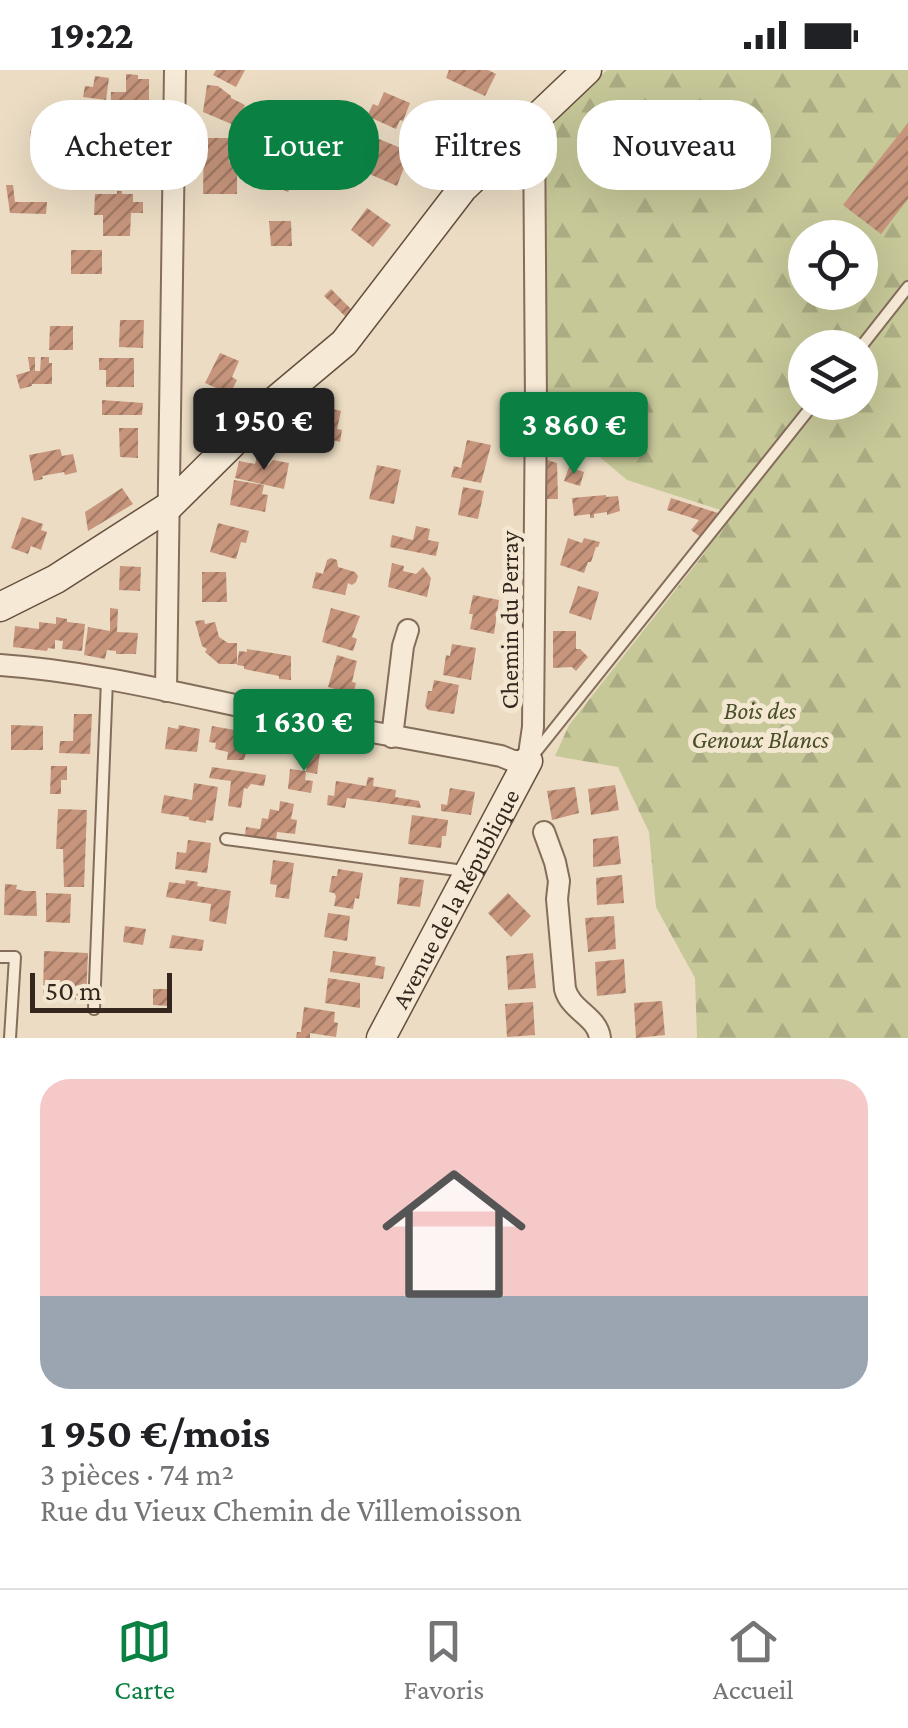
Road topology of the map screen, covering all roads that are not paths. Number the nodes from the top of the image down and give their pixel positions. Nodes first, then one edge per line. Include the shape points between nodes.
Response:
1 (175, 70) edge
2 (587, 70) edge
3 (555, 100) edge
4 (461, 190) edge
5 (534, 190) edge
6 (908, 287) edge
7 (874, 330) edge
8 (802, 420) edge
9 (168, 507) junction
10 (0, 607) edge
11 (408, 630) dead end
12 (0, 665) edge
13 (107, 680) junction
14 (166, 691) junction
15 (392, 737) junction
16 (528, 761) junction
17 (544, 832) dead end
18 (226, 839) dead end
19 (470, 872) junction
20 (0, 956) edge
21 (94, 1009) dead end
22 (10, 1038) edge
23 (382, 1038) edge
24 (600, 1038) edge

1 - 9 street
2 - 3 street
4 - 9 street via 344,343
5 - 16 street, Chemin du Perray
6 - 7 lane
8 - 16 lane
9 - 10 street
9 - 14 street
11 - 15 street
12 - 13 street
13 - 14 street
13 - 21 lane
14 - 15 street
15 - 16 street
16 - 19 street, Avenue de la République
17 - 24 street via 559,881 564,990
18 - 19 lane
19 - 23 street, Avenue de la République
20 - 22 lane via 15,957

